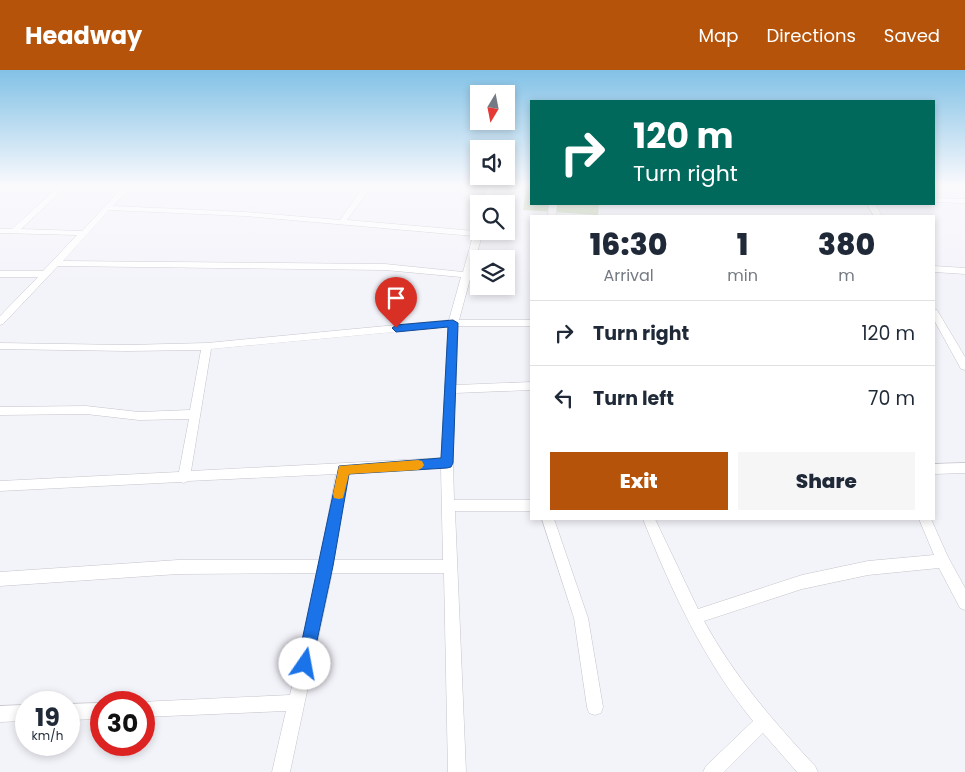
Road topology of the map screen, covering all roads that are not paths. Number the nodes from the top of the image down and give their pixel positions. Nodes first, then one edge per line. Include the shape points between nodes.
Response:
1 (27, 219) edge
2 (97, 219) edge
3 (304, 219) edge
4 (344, 219) edge
5 (342, 222) junction
6 (0, 231) edge
7 (14, 231) junction
8 (470, 231) edge
9 (83, 233) junction
10 (476, 240) edge
11 (55, 263) junction
12 (935, 269) edge
13 (965, 271) edge
14 (0, 274) edge
15 (45, 274) junction
16 (466, 275) junction
17 (0, 322) edge
18 (453, 323) junction
19 (530, 323) edge
20 (937, 324) edge
21 (0, 346) edge
22 (207, 346) junction
23 (965, 366) edge
24 (530, 386) edge
25 (450, 389) junction
26 (0, 411) edge
27 (195, 414) junction
28 (447, 463) junction
29 (965, 468) edge
30 (343, 469) junction
31 (935, 469) edge
32 (184, 478) junction
33 (0, 486) edge
34 (448, 505) junction
35 (530, 506) edge
36 (548, 520) edge
37 (649, 520) edge
38 (925, 520) edge
39 (943, 561) junction
40 (326, 566) junction
41 (450, 566) junction
42 (0, 579) edge
43 (965, 603) edge
44 (695, 617) junction
45 (296, 703) junction
46 (596, 707) dead end
47 (155, 709) edge
48 (15, 713) edge
49 (0, 714) edge
50 (764, 721) junction
51 (281, 772) edge
52 (457, 772) edge
53 (712, 772) edge
54 (809, 772) edge

1 - 7 street
2 - 9 street
3 - 5 street
4 - 5 street
5 - 8 street
6 - 7 street
7 - 9 street
9 - 11 street
10 - 16 street
11 - 15 street
11 - 16 street via 385,267
12 - 13 street
14 - 15 street
15 - 17 street
16 - 18 street
18 - 19 street
18 - 22 street
18 - 25 street
20 - 23 street
21 - 22 street
22 - 27 street
24 - 25 street
25 - 28 street
26 - 27 street via 86,410 139,416
27 - 32 street
28 - 30 street
28 - 34 street
29 - 31 street
30 - 32 street
30 - 40 street
32 - 33 street
34 - 35 street
34 - 41 street
36 - 46 street via 581,618
37 - 44 street
38 - 39 street
39 - 43 street
39 - 44 street via 868,568 802,582
40 - 41 street
40 - 42 street via 178,567
40 - 45 street
41 - 52 street
44 - 50 street via 735,685
45 - 47 street
45 - 51 street
48 - 49 street
50 - 53 street
50 - 54 street

